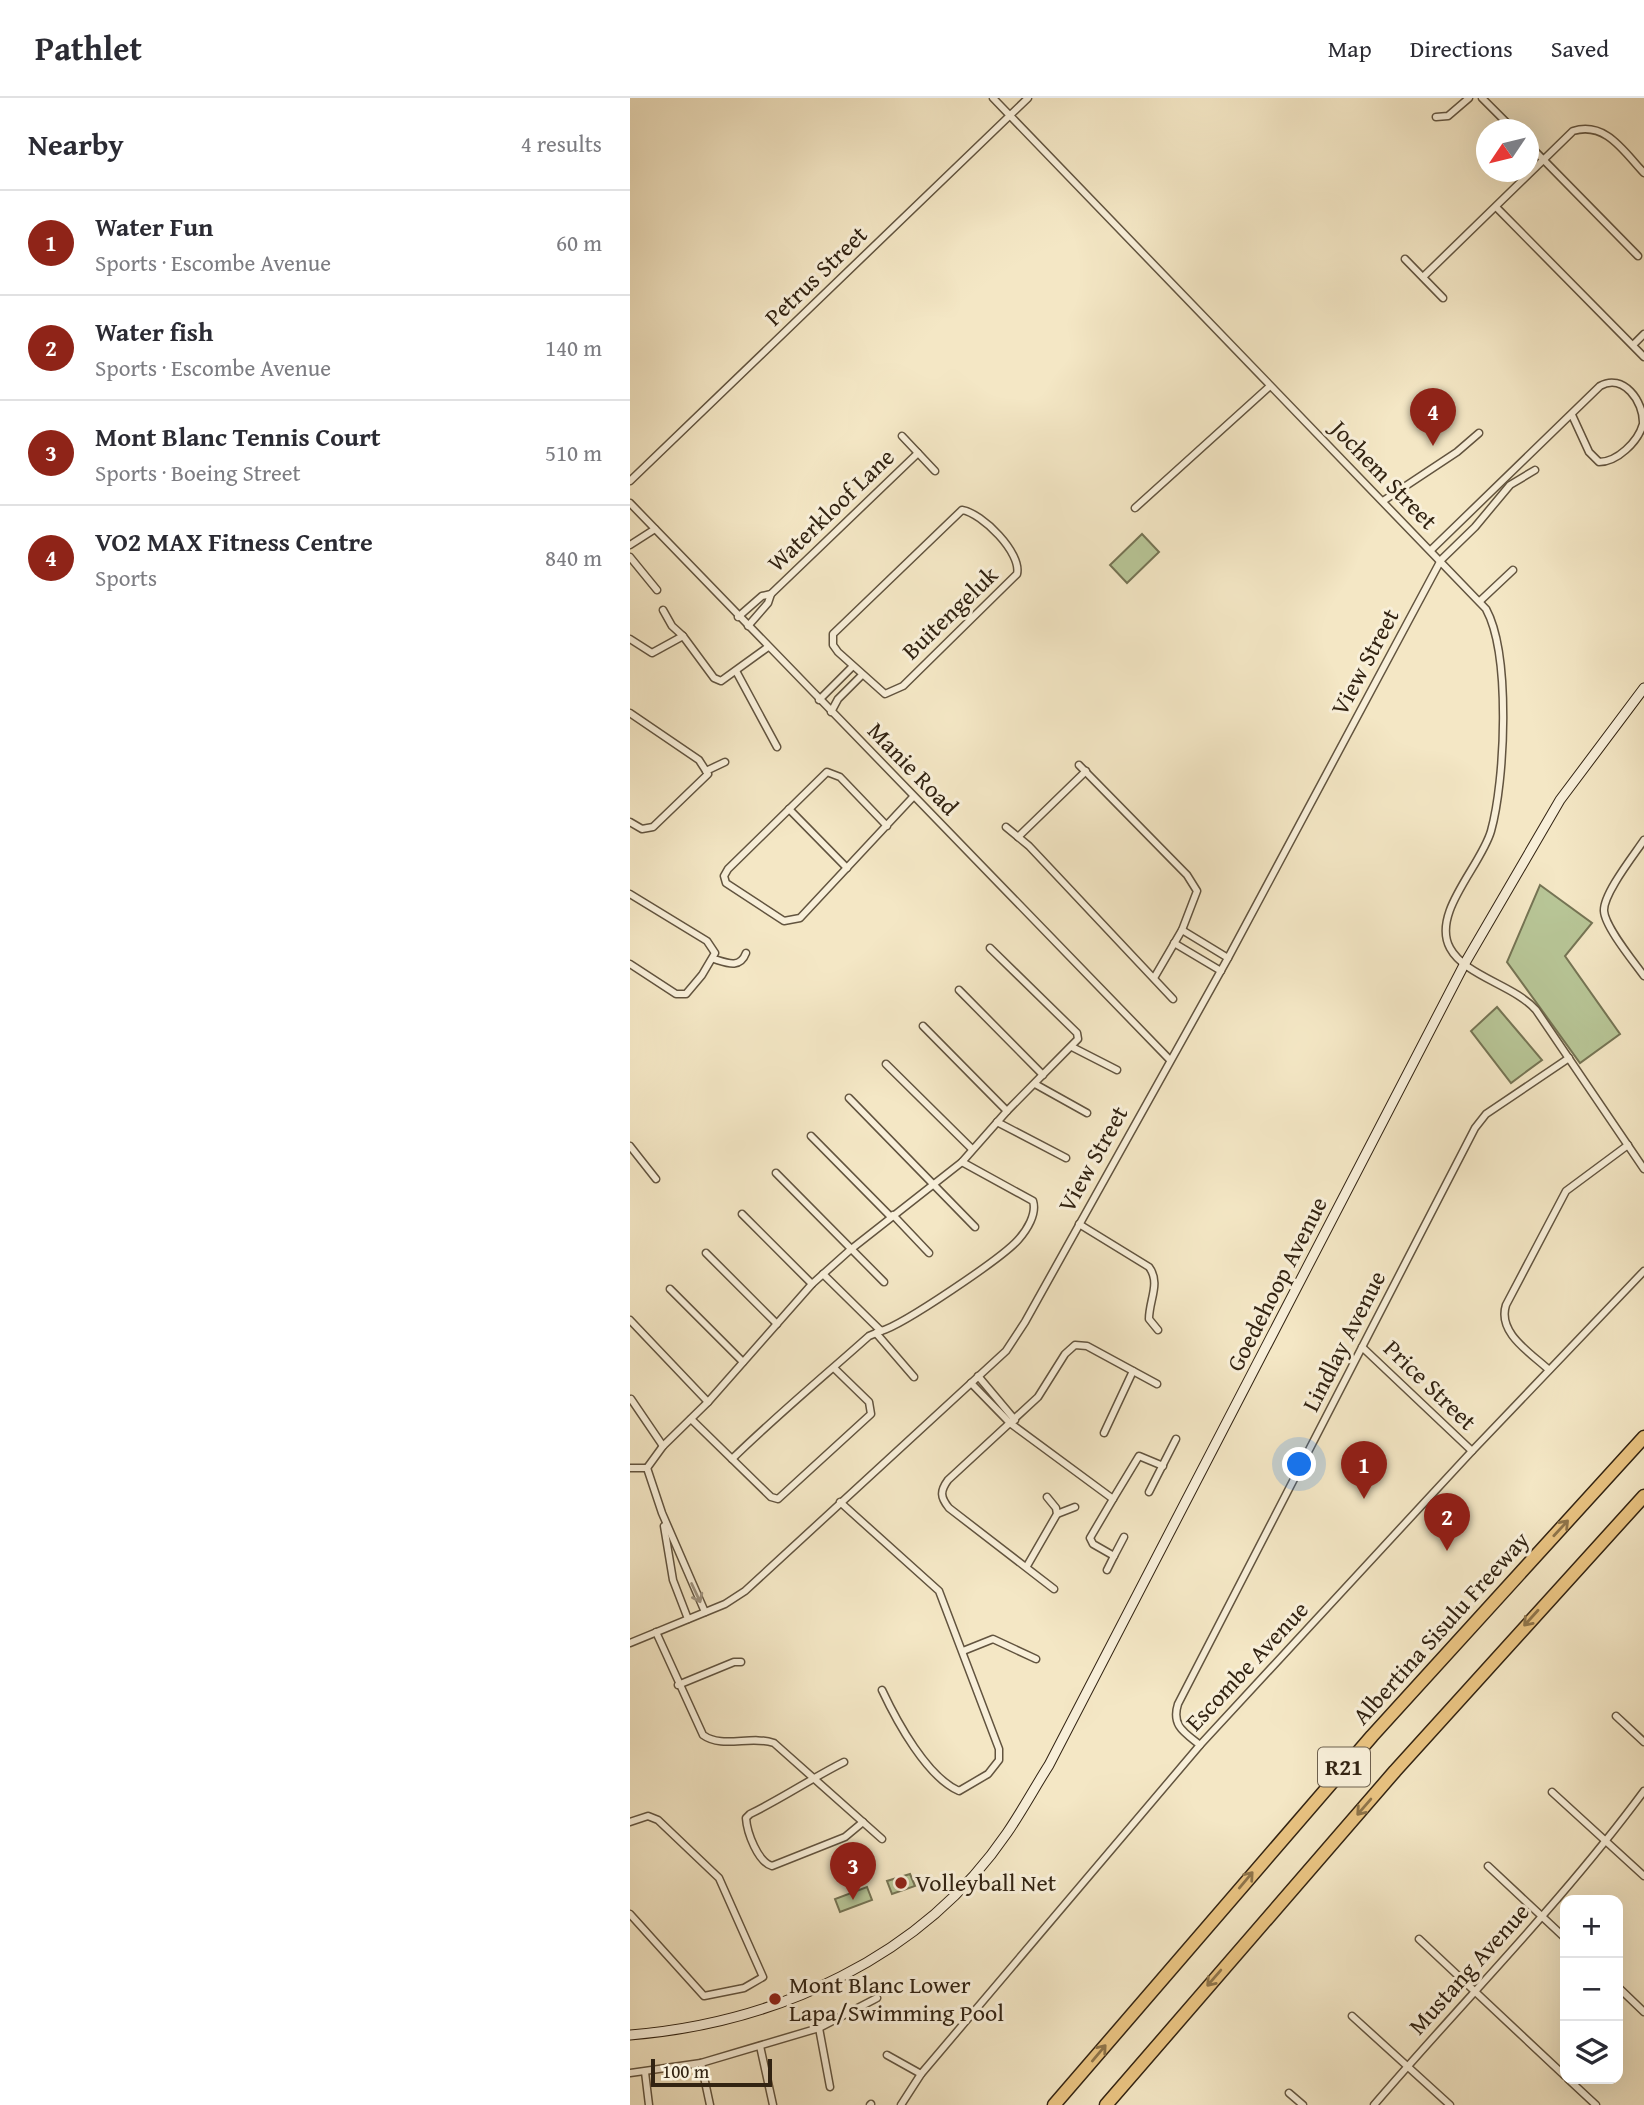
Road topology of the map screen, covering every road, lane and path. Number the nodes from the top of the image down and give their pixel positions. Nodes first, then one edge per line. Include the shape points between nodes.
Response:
1 (993, 98) edge
2 (1028, 98) edge
3 (1469, 98) edge
4 (1482, 98) edge
5 (1010, 116) junction
6 (1436, 117) dead end
7 (1503, 119) edge
8 (1539, 155) edge
9 (1544, 160) junction
10 (1644, 173) edge
11 (1497, 208) junction
12 (1638, 256) dead end
13 (1405, 259) dead end
14 (1423, 277) junction
15 (1443, 298) dead end
16 (1644, 334) edge
17 (1633, 345) junction
18 (1644, 357) edge
19 (1270, 386) junction
20 (1572, 415) junction
21 (1479, 433) dead end
22 (902, 436) dead end
23 (918, 453) junction
24 (1535, 470) dead end
25 (935, 471) dead end
26 (630, 481) edge
27 (1383, 501) junction
28 (630, 503) edge
29 (1135, 508) dead end
30 (655, 529) junction
31 (630, 545) edge
32 (1431, 550) junction
33 (630, 557) edge
34 (1441, 560) junction
35 (1513, 570) dead end
36 (657, 590) dead end
37 (771, 594) junction
38 (1480, 601) junction
39 (663, 610) dead end
40 (738, 617) junction
41 (748, 626) junction
42 (683, 636) junction
43 (630, 639) edge
44 (768, 647) junction
45 (852, 667) junction
46 (736, 671) junction
47 (862, 675) junction
48 (1644, 688) edge
49 (819, 699) junction
50 (831, 712) junction
51 (630, 713) edge
52 (777, 747) dead end
53 (725, 762) dead end
54 (1079, 765) dead end
55 (706, 771) junction
56 (1086, 771) junction
57 (913, 797) junction
58 (789, 809) junction
59 (630, 821) edge
60 (887, 826) junction
61 (1006, 827) dead end
62 (1018, 837) junction
63 (1644, 840) edge
64 (847, 868) junction
65 (630, 894) edge
66 (1182, 930) junction
67 (1174, 943) junction
68 (990, 948) dead end
69 (746, 953) dead end
70 (1228, 958) junction
71 (714, 959) junction
72 (630, 964) edge
73 (1465, 964) junction
74 (1221, 971) junction
75 (1644, 976) edge
76 (1154, 978) junction
77 (959, 990) dead end
78 (1173, 999) dead end
79 (923, 1026) dead end
80 (1072, 1047) junction
81 (1569, 1058) junction
82 (1170, 1060) junction
83 (886, 1064) dead end
84 (1117, 1070) dead end
85 (1043, 1075) junction
86 (1035, 1084) junction
87 (849, 1098) dead end
88 (1007, 1111) junction
89 (1087, 1113) dead end
90 (997, 1122) junction
91 (811, 1136) dead end
92 (1628, 1145) junction
93 (630, 1146) edge
94 (972, 1149) junction
95 (1066, 1158) dead end
96 (962, 1162) junction
97 (1644, 1169) edge
98 (776, 1173) dead end
99 (656, 1179) dead end
100 (935, 1184) junction
101 (742, 1214) dead end
102 (892, 1216) junction
103 (1079, 1224) junction
104 (975, 1227) dead end
105 (850, 1250) junction
106 (706, 1253) dead end
107 (929, 1253) dead end
108 (1644, 1271) edge
109 (823, 1274) junction
110 (884, 1282) dead end
111 (812, 1284) junction
112 (670, 1289) dead end
113 (630, 1320) edge
114 (778, 1324) junction
115 (1158, 1330) dead end
116 (878, 1332) junction
117 (1362, 1347) junction
118 (743, 1362) junction
119 (834, 1368) junction
120 (1549, 1370) junction
121 (1133, 1371) junction
122 (978, 1376) junction
123 (914, 1377) dead end
124 (971, 1383) junction
125 (1157, 1384) dead end
126 (631, 1399) edge
127 (708, 1402) junction
128 (691, 1419) junction
129 (1012, 1421) junction
130 (1104, 1433) dead end
131 (1644, 1437) edge
132 (1176, 1440) dead end
133 (663, 1446) junction
134 (1472, 1451) junction
135 (732, 1459) junction
136 (1163, 1466) junction
137 (630, 1468) edge
138 (647, 1468) junction
139 (1149, 1492) dead end
140 (1644, 1496) edge
141 (1047, 1497) dead end
142 (1113, 1499) junction
143 (841, 1502) junction
144 (1075, 1507) dead end
145 (662, 1513) junction
146 (1057, 1514) junction
147 (1124, 1537) dead end
148 (1114, 1556) junction
149 (1027, 1566) junction
150 (1107, 1570) dead end
151 (1054, 1589) dead end
152 (705, 1612) junction
153 (688, 1619) junction
154 (656, 1632) junction
155 (630, 1643) edge
156 (963, 1651) junction
157 (1036, 1659) dead end
158 (741, 1662) dead end
159 (678, 1685) junction
160 (882, 1690) dead end
161 (1616, 1716) dead end
162 (1644, 1742) edge
163 (1200, 1745) junction
164 (844, 1762) dead end
165 (814, 1777) junction
166 (1644, 1791) edge
167 (1552, 1792) dead end
168 (630, 1822) edge
169 (863, 1822) junction
170 (882, 1839) dead end
171 (1607, 1841) junction
172 (1488, 1866) dead end
173 (1644, 1876) edge
174 (630, 1914) edge
175 (1543, 1917) junction
176 (1560, 1933) edge
177 (1419, 1939) dead end
178 (1475, 1991) junction
179 (1623, 1992) edge
180 (877, 1998) dead end
181 (1644, 2012) edge
182 (1352, 2017) dead end
183 (819, 2028) junction
184 (630, 2035) edge
185 (760, 2046) junction
186 (887, 2055) dead end
187 (701, 2063) junction
188 (1408, 2065) junction
189 (1560, 2070) edge
190 (645, 2072) junction
191 (630, 2073) edge
192 (921, 2074) junction
193 (1574, 2084) edge
194 (830, 2087) dead end
195 (1289, 2093) dead end
196 (649, 2105) edge
197 (710, 2105) edge
198 (773, 2105) edge
199 (901, 2105) edge
200 (1054, 2105) edge
201 (1106, 2105) edge
202 (1303, 2105) edge
203 (1374, 2105) edge
204 (1450, 2105) edge
205 (1596, 2105) edge

1 - 5 street, Jochem Street
2 - 5 street, Petrus Street
3 - 6 street via 1448,116
4 - 7 street
5 - 19 street, Jochem Street
5 - 26 street, Petrus Street
8 - 9 street
9 - 10 street via 1573,131 1591,128 1602,130
9 - 11 street
9 - 12 street
11 - 14 street
11 - 17 street
13 - 14 street
14 - 15 street
16 - 17 street
17 - 18 street
19 - 27 street, Jochem Street
19 - 29 street
20 - 20 street via 1600,386 1614,380 1634,394 1643,410 1643,425 1622,453 1599,462 1589,452
20 - 32 street
21 - 27 street via 1457,453
22 - 23 street, Waterkloof Lane
23 - 25 street, Waterkloof Lane
23 - 37 street, Waterkloof Lane
24 - 34 street, View Street via 1510,485
27 - 32 street, Jochem Street
28 - 30 street, Manie Road
30 - 31 street
30 - 40 street, Manie Road
32 - 34 street, Jochem Street
33 - 36 street
34 - 38 street, Jochem Street
34 - 70 street, View Street
35 - 38 street
37 - 40 street, Waterkloof Lane via 762,596
37 - 41 street, Waterkloof Lane
38 - 73 street, Jochem Street via 1495,632 1503,737 1490,835 1446,920 1450,947
39 - 42 street
40 - 41 street, Manie Road
41 - 44 street, Manie Road
42 - 43 street via 652,653
42 - 46 street via 717,680
44 - 46 street
44 - 49 street, Manie Road
45 - 47 street, Buitengeluk
45 - 47 street, Buitengeluk via 833,645 836,630 954,515 962,510 981,518 1013,553 1017,574 896,691 885,694
45 - 49 street
46 - 52 street
47 - 50 street
48 - 73 main road, Goedehoop Avenue via 1560,800
49 - 50 street, Manie Road
50 - 57 street, Manie Road
51 - 55 street via 699,760
53 - 55 street
54 - 56 street
55 - 59 street via 705,780 653,827 642,829
56 - 62 street
56 - 66 street via 1194,883 1195,904
57 - 60 street
57 - 82 street, Manie Road
58 - 60 street via 823,774 833,772
58 - 64 street
58 - 64 street via 728,869 726,883 792,922
60 - 64 street
61 - 62 street
62 - 76 street
63 - 75 street via 1608,895 1604,909 1609,925
65 - 71 street via 707,941
66 - 67 street
66 - 70 street
67 - 74 street
67 - 76 street
68 - 80 street via 1077,1033 1079,1039
69 - 71 street via 743,961 735,964
70 - 74 street, View Street
71 - 72 street via 690,992 681,995
73 - 81 street via 1525,999
73 - 184 main road, Goedehoop Avenue via 1049,1765 1007,1834 950,1899 885,1952 797,1998 707,2026
74 - 82 street, View Street
76 - 78 street
77 - 85 street
79 - 88 street
80 - 84 street
80 - 85 street
81 - 92 street
81 - 117 street, Lindlay Avenue via 1481,1118
82 - 103 street, View Street
83 - 94 street
85 - 86 street
86 - 88 street
86 - 89 street
87 - 100 street
88 - 90 street
90 - 94 street
90 - 95 street
91 - 102 street
92 - 97 street
92 - 120 street via 1563,1195 1506,1305 1503,1318 1507,1330
93 - 99 street
94 - 96 street
96 - 100 street
96 - 116 street via 1028,1197 1035,1205 1033,1216 1016,1242 909,1317
98 - 105 street
100 - 102 street
100 - 104 street
101 - 111 street
102 - 105 street
102 - 107 street
103 - 115 street via 1149,1267 1156,1281 1149,1319
103 - 122 street, View Street via 1025,1322 1006,1350
105 - 109 street
105 - 110 street
106 - 114 street
108 - 120 street, Escombe Avenue
109 - 111 street
109 - 116 street
111 - 114 street
112 - 118 street
113 - 127 street
114 - 118 street
116 - 119 street
116 - 123 street
117 - 134 street, Price Street
117 - 163 street, Lindlay Avenue via 1178,1704 1175,1717 1180,1730
118 - 127 street
119 - 135 street
119 - 135 street via 869,1402 871,1414 782,1496 771,1497
120 - 134 street, Escombe Avenue
121 - 125 street
121 - 129 street via 1087,1346 1075,1345 1046,1388
121 - 130 street
122 - 124 street, View Street
122 - 129 street
124 - 129 street
124 - 143 street, View Street
126 - 133 street
127 - 128 street
128 - 133 street
128 - 135 street
129 - 142 street
129 - 149 street via 941,1491 949,1508
200 -> 131 highway, Albertina Sisulu Freeway / R21 via 1372,1736
132 - 136 street
133 - 138 street
134 - 163 street, Escombe Avenue
136 - 139 street
136 - 142 street via 1139,1456
137 - 138 street
138 - 145 street
140 -> 201 highway, R21 via 1404,1761
141 - 146 street
142 - 148 street via 1090,1540
143 - 152 street, View Street via 745,1591
143 - 156 street via 939,1591
144 - 146 street
145 -> 152 street
145 - 153 street via 673,1580
146 - 149 street
147 - 148 street
148 - 150 street
149 - 151 street
152 - 153 street, View Street
153 - 154 street, View Street
154 - 155 street, View Street
154 - 159 street
156 - 157 street via 993,1639
156 - 160 street via 1000,1753 996,1765 975,1784 959,1791 937,1777
158 - 159 street
159 - 165 street via 707,1739 766,1740
161 - 162 street
163 - 192 street, Escombe Avenue
164 - 165 street
165 - 169 street
165 - 169 street via 746,1818 765,1864 772,1866 845,1837
166 - 171 street, Mustang Avenue
167 - 171 street
168 - 174 street via 653,1817 719,1878 762,1978 707,1998
169 - 170 street
171 - 173 street
171 - 175 street, Mustang Avenue
172 - 175 street
175 - 176 street
175 - 178 street, Mustang Avenue
177 - 178 street
178 - 188 street, Mustang Avenue
178 - 189 street
179 - 181 street
180 - 183 street
182 - 188 street
183 - 185 street
183 - 194 street
185 - 187 street
185 - 198 street
186 - 192 street
187 - 190 street
187 - 197 street
188 - 203 street, Mustang Avenue
188 - 204 street
190 - 191 street
190 - 196 street
192 - 199 street, Escombe Avenue
193 - 205 street
195 - 202 street

